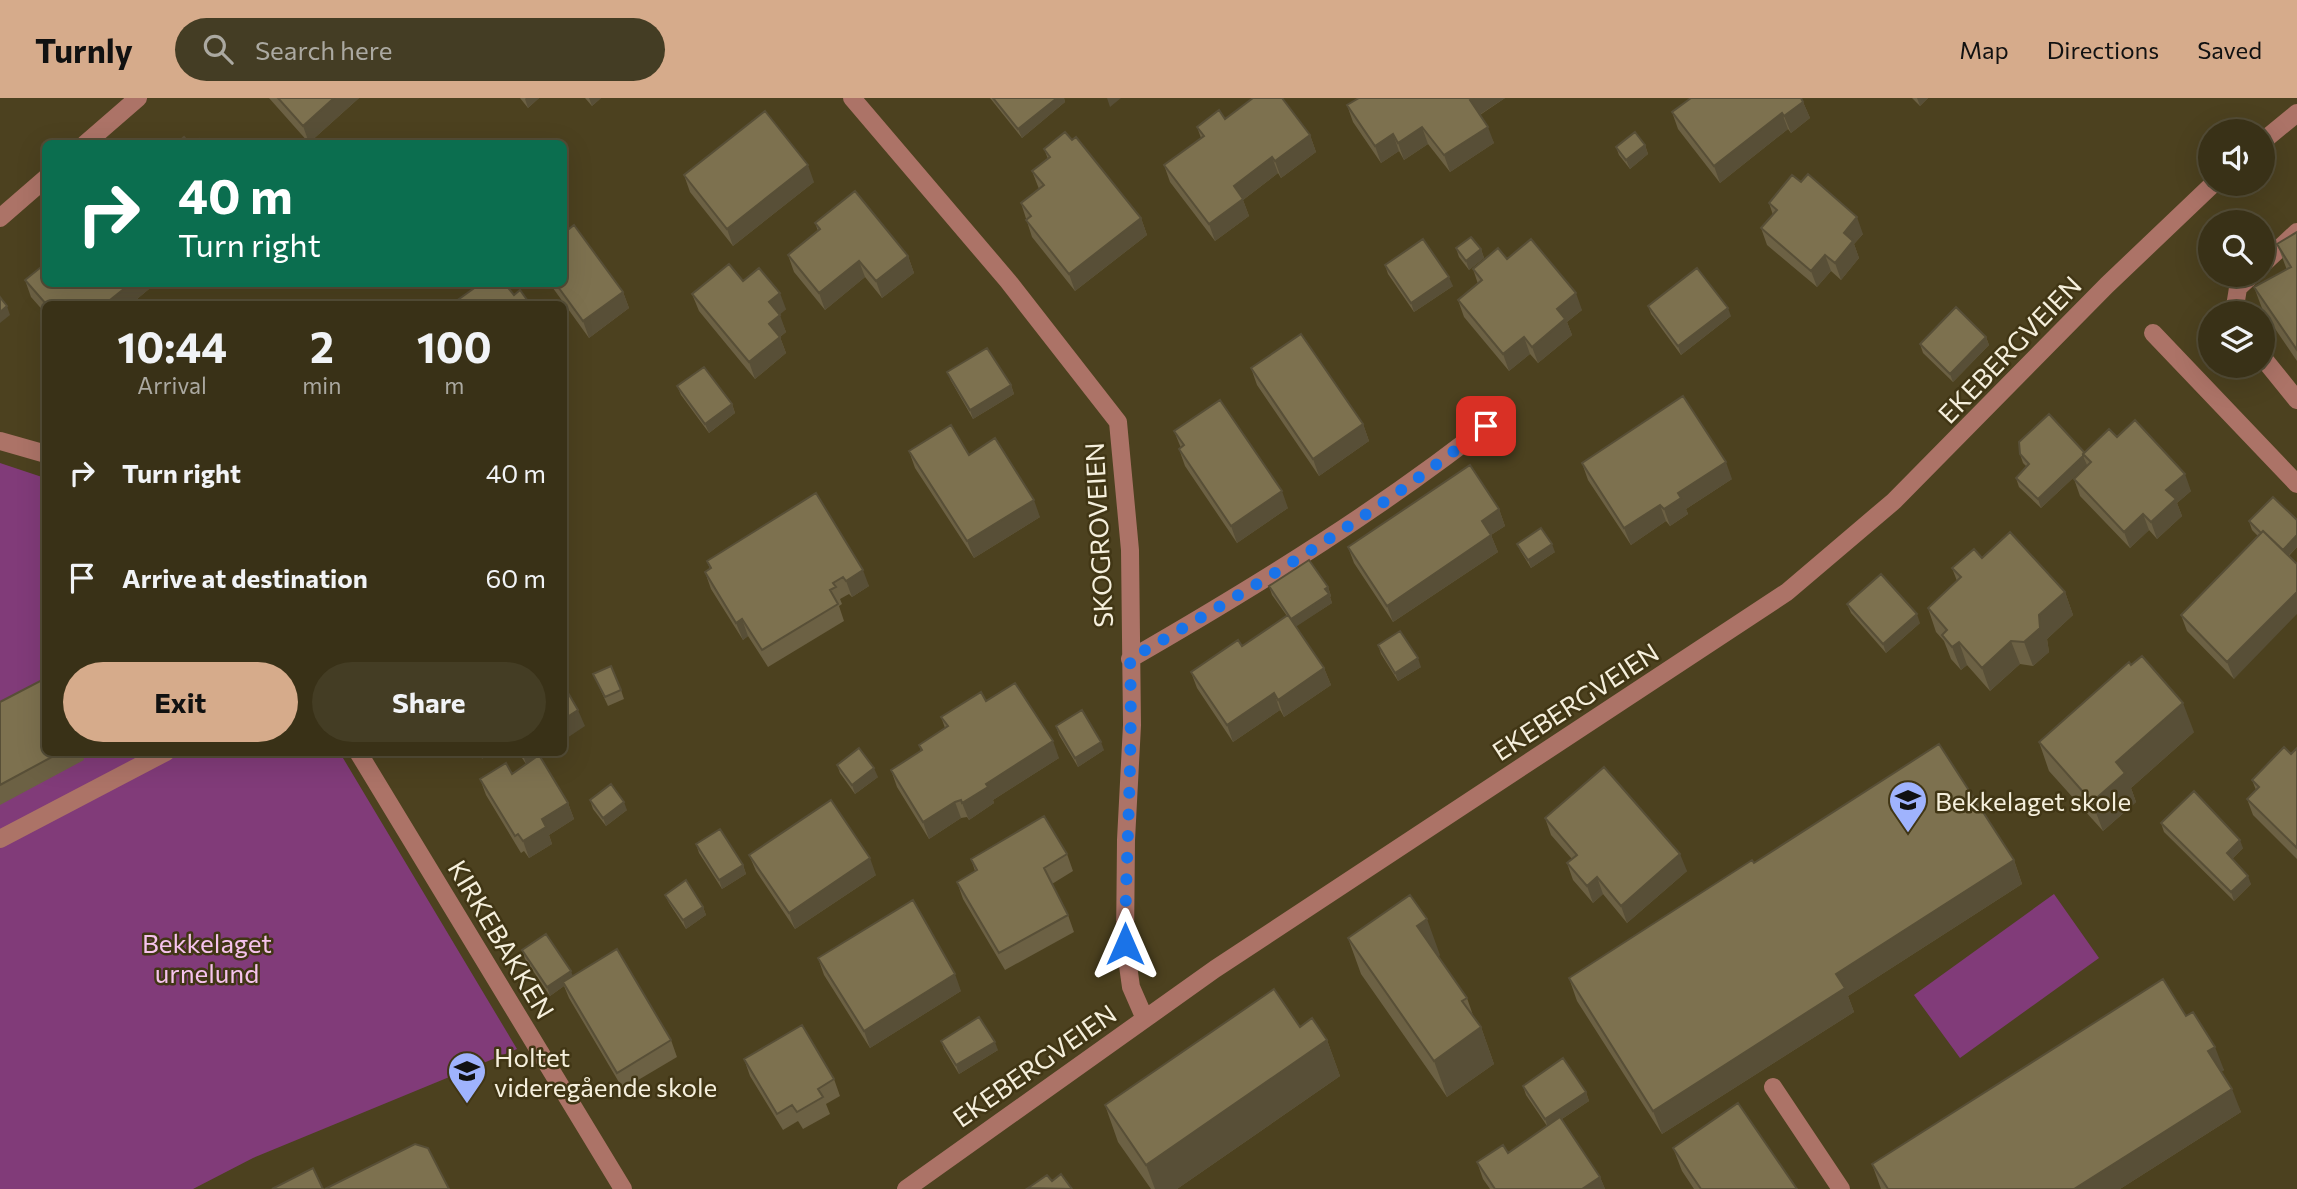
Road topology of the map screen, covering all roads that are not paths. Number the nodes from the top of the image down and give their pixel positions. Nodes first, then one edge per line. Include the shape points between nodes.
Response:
1 (138, 98) edge
2 (855, 99) edge
3 (2297, 113) edge
4 (2275, 131) edge
5 (90, 140) edge
6 (42, 181) edge
7 (2200, 196) edge
8 (0, 218) edge
9 (2297, 232) edge
10 (2275, 253) edge
11 (2153, 333) dead end
12 (2275, 373) edge
13 (2297, 400) edge
14 (1505, 411) dead end
15 (0, 442) edge
16 (42, 453) edge
17 (2297, 484) edge
18 (1130, 659) junction
19 (158, 756) edge
20 (360, 756) edge
21 (0, 839) edge
22 (1145, 1019) junction
23 (1773, 1087) dead end
24 (623, 1189) edge
25 (906, 1189) edge
26 (1841, 1189) edge

1 - 5 street
2 - 18 street, SKOGROVEIEN via 1008,281 1118,422 1130,550
3 - 4 street
6 - 8 street
7 - 22 street, EKEBERGVEIEN via 1894,501 1787,592
9 - 10 street
11 - 17 street
12 - 13 street
14 - 18 street via 1430,471 1223,606
15 - 16 street
18 - 22 street, SKOGROVEIEN via 1125,944 1131,987
19 - 21 street
20 - 24 street, KIRKEBAKKEN
22 - 25 street, EKEBERGVEIEN
23 - 26 street

